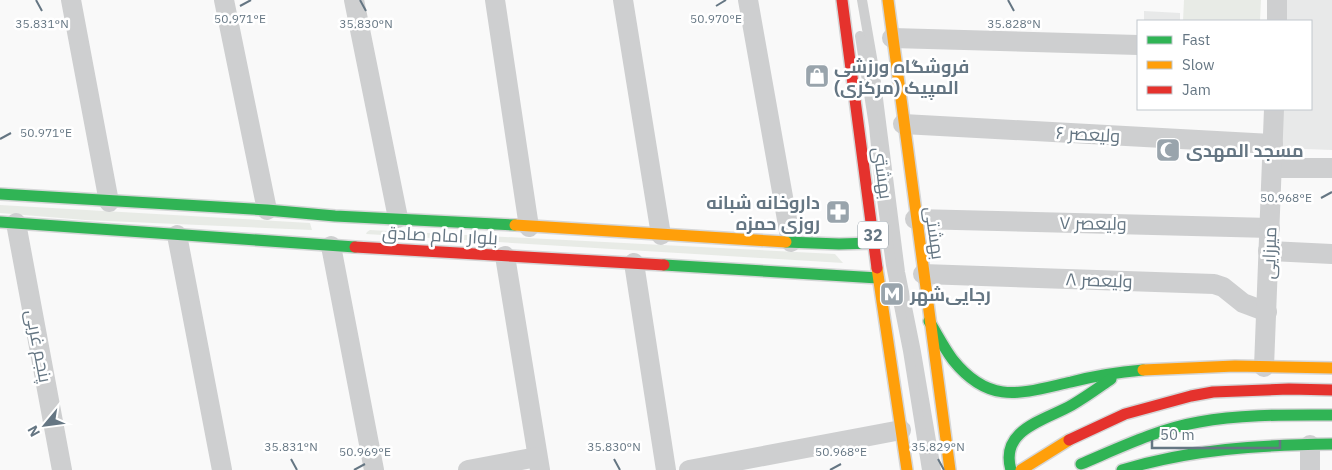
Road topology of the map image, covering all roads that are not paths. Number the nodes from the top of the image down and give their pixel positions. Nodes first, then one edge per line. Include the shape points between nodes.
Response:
1 (71, 0) edge
2 (224, 0) edge
3 (354, 0) edge
4 (495, 0) edge
5 (623, 0) edge
6 (748, 0) edge
7 (842, 0) edge
8 (854, 0) edge
9 (862, 0) edge
10 (888, 0) edge
11 (1277, 0) edge
12 (1277, 20) edge
13 (892, 38) junction
14 (1137, 45) edge
15 (1274, 110) edge
16 (903, 124) junction
17 (1273, 144) junction
18 (1272, 168) junction
19 (1332, 168) edge
20 (0, 194) edge
21 (109, 202) junction
22 (267, 210) junction
23 (398, 218) junction
24 (915, 219) junction
25 (8, 222) edge
26 (528, 227) junction
27 (1270, 228) junction
28 (333, 230) junction
29 (177, 234) junction
30 (661, 235) junction
31 (791, 242) junction
32 (838, 244) junction
33 (874, 244) junction
34 (1268, 251) junction
35 (1332, 254) edge
36 (504, 256) junction
37 (634, 263) junction
38 (923, 274) junction
39 (843, 278) junction
40 (878, 278) junction
41 (1267, 312) junction
42 (930, 321) junction
43 (1264, 367) junction
44 (1332, 368) edge
45 (1121, 372) junction
46 (1332, 390) edge
47 (1332, 415) edge
48 (901, 430) junction
49 (1310, 444) junction
50 (1332, 444) edge
51 (538, 463) edge
52 (1077, 467) edge
53 (62, 470) edge
54 (222, 470) edge
55 (374, 470) edge
56 (468, 470) edge
57 (666, 470) edge
58 (689, 470) edge
59 (907, 470) edge
60 (927, 470) edge
61 (936, 470) edge
62 (950, 470) edge
63 (1011, 470) edge
64 (1020, 470) edge
65 (1122, 470) edge
66 (1310, 470) edge

1 - 21 street
2 - 22 street
3 - 23 street
4 - 26 street
5 - 30 street
6 - 31 street
7 - 33 main road, بهشتى / 32
8 - 60 lane via 869,88 891,265
9 - 61 lane via 875,74 900,272
10 - 13 main road, بهشتی
11 - 12 street
13 - 14 street
13 - 16 main road, بهشتی
15 - 17 street, میرزایی
16 - 17 street, ولیعصر ۶
16 - 24 main road, بهشتی
17 - 18 street, میرزایی
18 - 19 street
18 - 27 street, میرزایی
20 - 21 main road, بلوار امام صادق
21 - 22 main road, بلوار امام صادق
22 - 28 main road, بلوار امام صادق
23 - 26 main road, بلوار امام صادق
23 - 28 main road, بلوار امام صادق
24 - 27 street, ولیعصر ۷
24 - 38 main road, بهشتی
25 - 29 main road, بلوار امام صادق
25 - 53 street, پنجم غربی
26 - 30 main road, بلوار امام صادق
27 - 34 street, میرزایی
28 - 29 main road, بلوار امام صادق
28 - 36 main road, بلوار امام صادق
28 - 55 street
29 - 54 street
30 - 31 main road, بلوار امام صادق
31 - 32 main road, بلوار امام صادق
32 - 33 main road, بلوار امام صادق
32 - 39 main road via 848,250 850,260 848,274
33 - 40 main road, بهشتى / 32
34 - 35 street
34 - 41 street, میرزایی
36 - 37 main road, بلوار امام صادق
36 - 51 street
37 - 39 main road, بلوار امام صادق
37 - 57 street
38 - 41 street, ولیعصر ۸ via 1214,284 1243,303
38 - 42 main road, بهشتی
39 - 40 main road, بلوار امام صادق
40 - 48 main road, بهشتى / 32
41 - 43 street, میرزایی
42 - 45 main road via 953,360 973,378 995,391 1013,395
42 - 62 main road, بهشتی
43 - 44 main road
43 - 45 main road
45 - 63 main road via 1072,405 1026,428 1012,443
46 - 64 main road via 1213,392 1191,396 1125,414 1069,440
47 - 52 main road via 1197,422 1136,440
48 - 58 street
48 - 59 main road, بهشتى / 32
49 - 50 main road
49 - 65 main road via 1203,450
49 - 66 street
51 - 56 street

